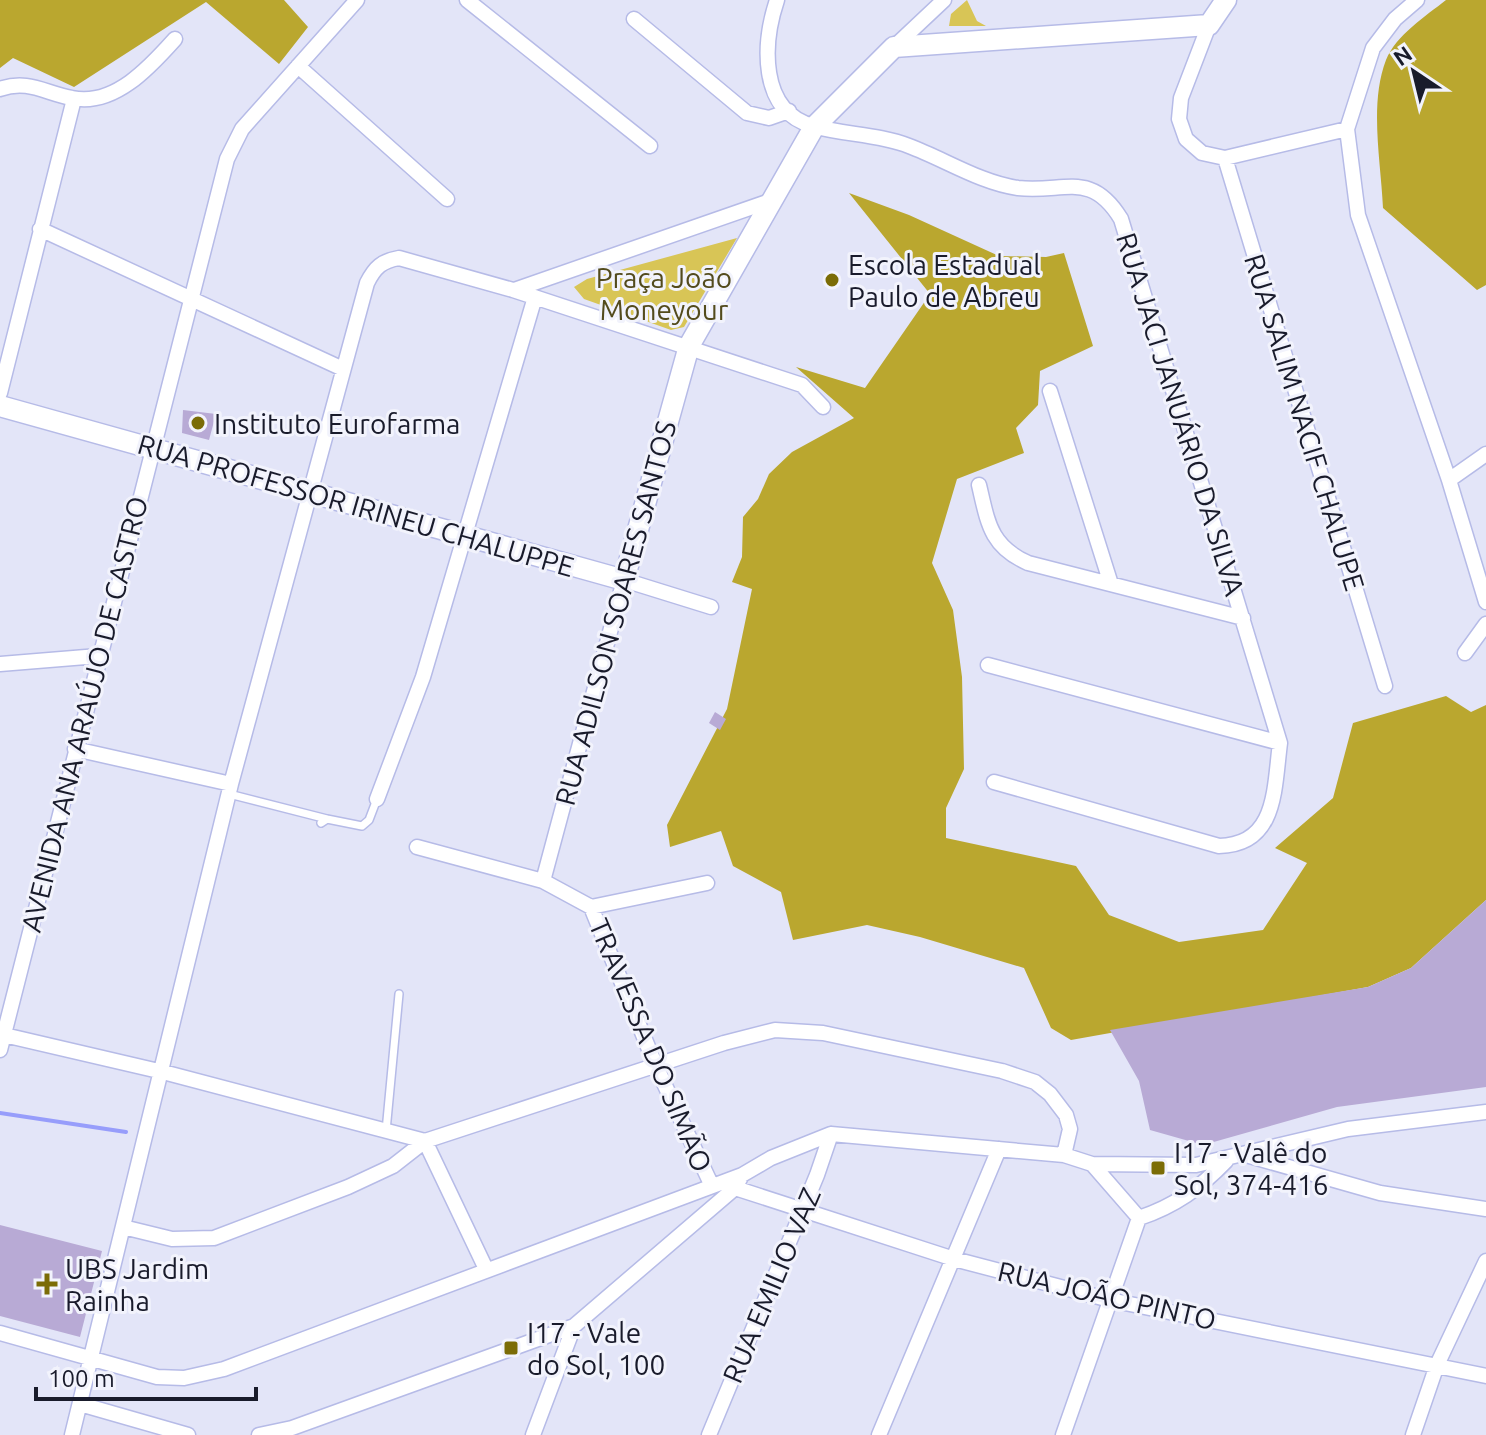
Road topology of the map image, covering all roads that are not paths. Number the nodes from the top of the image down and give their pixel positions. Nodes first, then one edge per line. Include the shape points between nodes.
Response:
1 (357, 0) edge
2 (777, 0) edge
3 (944, 0) edge
4 (1226, 0) edge
5 (1417, 0) edge
6 (473, 1) edge
7 (634, 19) dead end
8 (1209, 25) junction
9 (175, 39) dead end
10 (894, 47) junction
11 (298, 66) junction
12 (0, 89) edge
13 (74, 99) junction
14 (789, 111) junction
15 (814, 127) junction
16 (1347, 129) junction
17 (650, 146) dead end
18 (1225, 158) junction
19 (447, 199) dead end
20 (770, 201) junction
21 (40, 229) junction
22 (513, 290) junction
23 (535, 297) junction
24 (189, 301) junction
25 (689, 346) junction
26 (343, 369) junction
27 (1050, 391) dead end
28 (0, 393) edge
29 (0, 406) edge
30 (823, 407) dead end
31 (152, 447) junction
32 (1486, 454) edge
33 (1449, 480) junction
34 (979, 485) dead end
35 (310, 492) junction
36 (466, 536) junction
37 (624, 580) junction
38 (1110, 581) junction
39 (1486, 602) edge
40 (711, 607) dead end
41 (1243, 618) junction
42 (1486, 624) edge
43 (1465, 653) dead end
44 (98, 656) junction
45 (0, 664) edge
46 (988, 665) dead end
47 (1385, 686) dead end
48 (1280, 743) junction
49 (75, 749) junction
50 (994, 782) dead end
51 (230, 789) junction
52 (377, 799) joint
53 (417, 847) dead end
54 (543, 881) junction
55 (707, 883) dead end
56 (591, 907) junction
57 (399, 994) dead end
58 (2, 1034) edge
59 (0, 1050) edge
60 (655, 1064) junction
61 (163, 1072) junction
62 (1486, 1112) edge
63 (386, 1133) junction
64 (831, 1134) junction
65 (425, 1141) junction
66 (999, 1149) junction
67 (1064, 1155) junction
68 (1245, 1155) junction
69 (1227, 1161) junction
70 (1092, 1164) junction
71 (738, 1182) junction
72 (711, 1184) junction
73 (1486, 1209) edge
74 (801, 1211) junction
75 (1139, 1218) junction
76 (123, 1227) junction
77 (954, 1259) junction
78 (1486, 1261) edge
79 (486, 1269) junction
80 (1110, 1300) junction
81 (574, 1326) junction
82 (0, 1333) edge
83 (90, 1360) junction
84 (1437, 1365) junction
85 (1486, 1376) edge
86 (80, 1404) junction
87 (151, 1430) edge
88 (292, 1432) edge
89 (72, 1435) edge
90 (188, 1435) edge
91 (259, 1435) edge
92 (533, 1435) edge
93 (709, 1435) edge
94 (879, 1435) edge
95 (1063, 1435) edge
96 (1413, 1435) edge

1 - 11 street, AVENIDA ANA ARAÚJO DE CASTRO
2 - 14 street via 766,62 769,79
3 - 10 street
4 - 8 street
5 - 16 street via 1373,48
6 - 17 street
7 - 14 street via 747,113 769,118
8 - 10 street
8 - 18 street via 1181,98 1179,119 1186,139 1202,153
9 - 13 street via 116,92
10 - 15 street, RUA ADILSON SOARES SANTOS
11 - 19 street
11 - 24 street, AVENIDA ANA ARAÚJO DE CASTRO via 242,129 227,159
12 - 13 street via 16,83
13 - 21 street
14 - 15 street
15 - 20 street, RUA ADILSON SOARES SANTOS
15 - 41 street, RUA JACI JANUÁRIO DA SILVA via 879,136 1016,187 1085,188 1103,194 1112,204 1121,219
16 - 18 street
16 - 33 street via 1358,215
18 - 47 street, RUA SALIM NACIF CHALUPE
20 - 22 street
20 - 25 street, RUA ADILSON SOARES SANTOS
21 - 24 street
21 - 28 street
22 - 23 street
22 - 26 street via 399,258 385,260 367,283
23 - 25 street
23 - 36 street
24 - 26 street
24 - 31 street, AVENIDA ANA ARAÚJO DE CASTRO
25 - 30 street via 802,385
25 - 37 street, RUA ADILSON SOARES SANTOS
26 - 35 street
27 - 38 street
29 - 31 street, RUA PROFESSOR IRINEU CHALUPPE
31 - 35 street, RUA PROFESSOR IRINEU CHALUPPE
31 - 44 street, AVENIDA ANA ARAÚJO DE CASTRO
32 - 33 street
33 - 39 street
34 - 38 street via 996,541 1010,555
35 - 36 street, RUA PROFESSOR IRINEU CHALUPPE
35 - 51 street
36 - 37 street, RUA PROFESSOR IRINEU CHALUPPE
36 - 52 street via 423,677
37 - 40 street, RUA PROFESSOR IRINEU CHALUPPE
37 - 54 street, RUA ADILSON SOARES SANTOS
38 - 41 street
41 - 48 street, RUA JACI JANUÁRIO DA SILVA
42 - 43 street
44 - 45 street
44 - 49 street, AVENIDA ANA ARAÚJO DE CASTRO
46 - 48 street
48 - 50 street via 1266,820 1257,835 1241,845 1219,846
49 - 51 street
49 - 58 street, AVENIDA ANA ARAÚJO DE CASTRO
51 - 52 lane via 324,821 362,826
51 - 61 street
53 - 54 street
54 - 56 street
55 - 56 street
56 - 60 street, TRAVESSA DO SIMÃO
57 - 63 lane
58 - 59 street, AVENIDA ANA ARAÚJO DE CASTRO
58 - 61 street
60 - 65 street
60 - 67 street via 775,1030 823,1033 1002,1071 1035,1082 1066,1115 1070,1129
60 - 72 street, TRAVESSA DO SIMÃO
61 - 63 street
61 - 76 street
62 - 68 street via 1348,1129
63 - 65 street
64 - 66 street
64 - 71 street via 771,1158
64 - 74 street, RUA EMILIO VAZ
65 - 76 street via 393,1166 348,1187 214,1238 172,1239
65 - 79 street
66 - 67 street
66 - 77 street
67 - 70 street
68 - 69 street
68 - 73 street via 1380,1193
69 - 70 street via 1166,1168
69 - 75 street via 1188,1195
70 - 75 street
71 - 72 street
71 - 74 street, RUA JOÃO PINTO
71 - 81 street
72 - 79 street
74 - 77 street, RUA JOÃO PINTO
74 - 93 street, RUA EMILIO VAZ
75 - 80 street
76 - 83 street
77 - 80 street, RUA JOÃO PINTO
77 - 94 street
78 - 84 street
79 - 83 street via 224,1369 184,1378 157,1377
80 - 84 street, RUA JOÃO PINTO
80 - 95 street
81 - 88 street
81 - 92 street
82 - 83 street
83 - 86 street
84 - 85 street, RUA JOÃO PINTO
84 - 96 street
86 - 87 street
86 - 89 street
87 - 90 street
88 - 91 street

